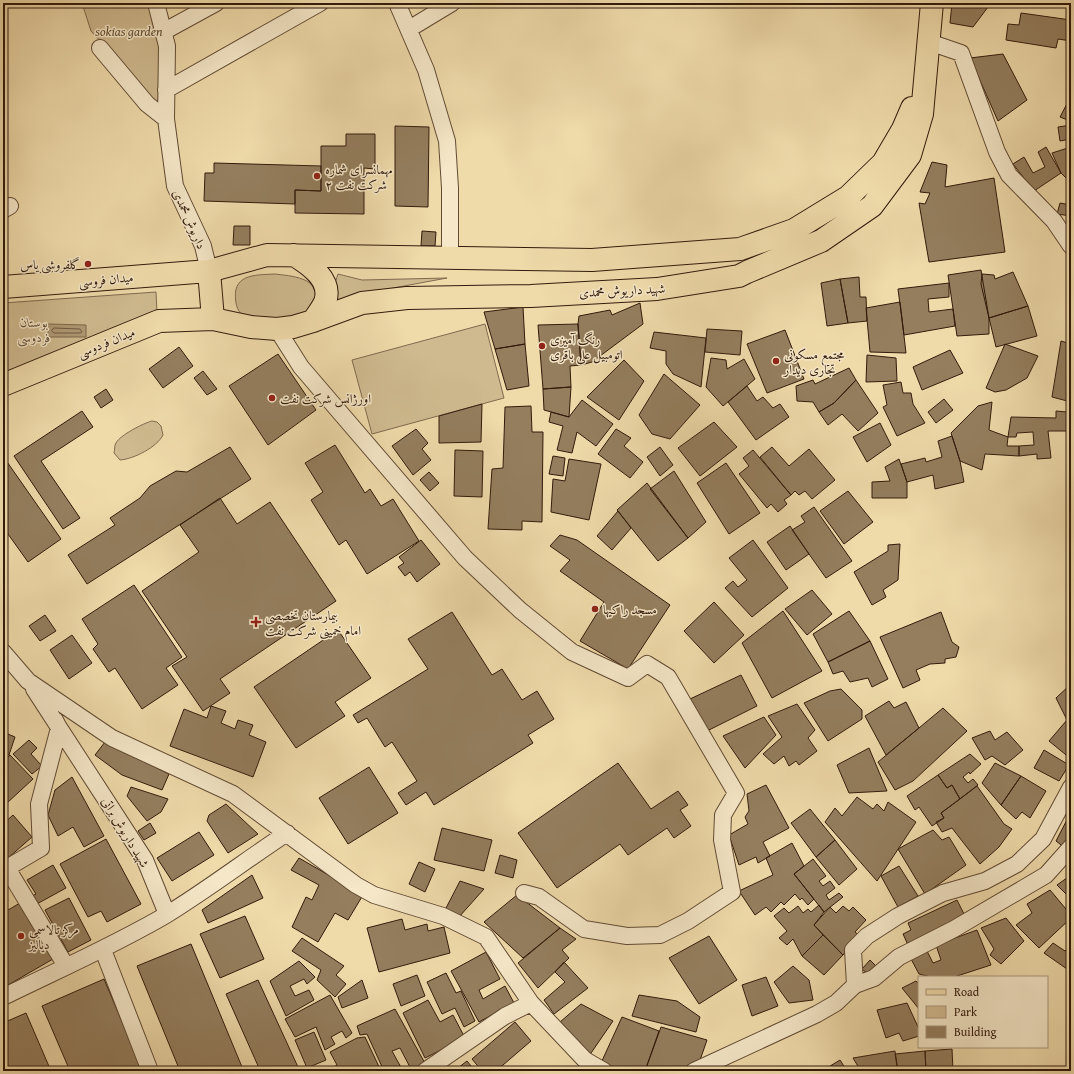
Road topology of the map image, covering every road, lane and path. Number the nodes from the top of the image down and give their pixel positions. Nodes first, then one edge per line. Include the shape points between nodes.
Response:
1 (156, 3) edge
2 (216, 3) edge
3 (320, 3) edge
4 (397, 3) edge
5 (452, 3) edge
6 (932, 3) edge
7 (409, 29) junction
8 (163, 32) junction
9 (929, 42) junction
10 (100, 48) dead end
11 (926, 76) junction
12 (166, 90) junction
13 (166, 119) junction
14 (1071, 246) edge
15 (294, 255) junction
16 (450, 259) junction
17 (209, 270) junction
18 (3, 287) edge
19 (213, 318) junction
20 (313, 321) junction
21 (277, 329) junction
22 (3, 385) edge
23 (3, 652) edge
24 (28, 681) junction
25 (55, 720) junction
26 (1071, 787) edge
27 (287, 834) junction
28 (1071, 847) edge
29 (524, 893) dead end
30 (167, 914) junction
31 (103, 950) junction
32 (66, 966) junction
33 (855, 985) junction
34 (3, 998) edge
35 (531, 1003) junction
36 (150, 1071) edge
37 (425, 1071) edge
38 (604, 1071) edge
39 (694, 1071) edge

1 - 8 street, داریوش محمدی
2 - 8 street
3 - 12 street
4 - 7 street
5 - 7 street
6 - 9 main road, شهید داریوش محمدی
7 - 16 street via 426,70 447,141
8 - 12 street, داریوش محمدی via 167,46
9 - 11 main road, شهید داریوش محمدی
9 - 14 street via 961,53 997,152 1009,175 1054,221
10 - 13 street via 147,104
11 - 16 main road, شهید داریوش محمدی via 903,129 883,163 848,196 794,230 740,249 592,260
11 - 20 main road, شهید داریوش محمدی via 922,114 910,156 872,206 821,241 739,276 657,289 531,296 407,298 362,303
12 - 13 street, داریوش محمدی
13 - 17 street, داریوش محمدی via 175,186 203,246
15 - 16 main road, شهید داریوش محمدی
15 - 17 main road, شهید داریوش محمدی via 267,255
15 - 20 main road via 311,266 321,277 326,289 325,301
17 - 18 main road, میدان فروسی
17 - 19 main road
19 - 21 main road, شهید داریوش محمدی via 251,327
19 - 22 main road, میدان فردوسی via 159,321
20 - 21 main road, شهید داریوش محمدی
21 - 29 street via 301,366 460,552 520,610 572,652 628,678 647,664 668,677 736,793 723,815 722,840 732,892 660,935 627,936 584,929 539,896
23 - 24 street
24 - 25 street, شهید داریوش براتی
24 - 27 street via 112,738 233,794
25 - 30 street, شهید داریوش براتی via 145,860
25 - 32 street via 59,728 39,804 41,848 7,868
26 - 33 street via 1043,839 1017,864 979,883 943,893 898,916 867,936 853,950
27 - 30 street
27 - 35 street via 356,885 374,895 442,916 486,937
28 - 33 street via 1046,875 960,926 899,957 874,978
30 - 31 street
31 - 32 street
31 - 36 street
32 - 34 street
33 - 39 street via 836,1003 817,1014
35 - 37 street via 505,1016
35 - 38 street via 585,1060

